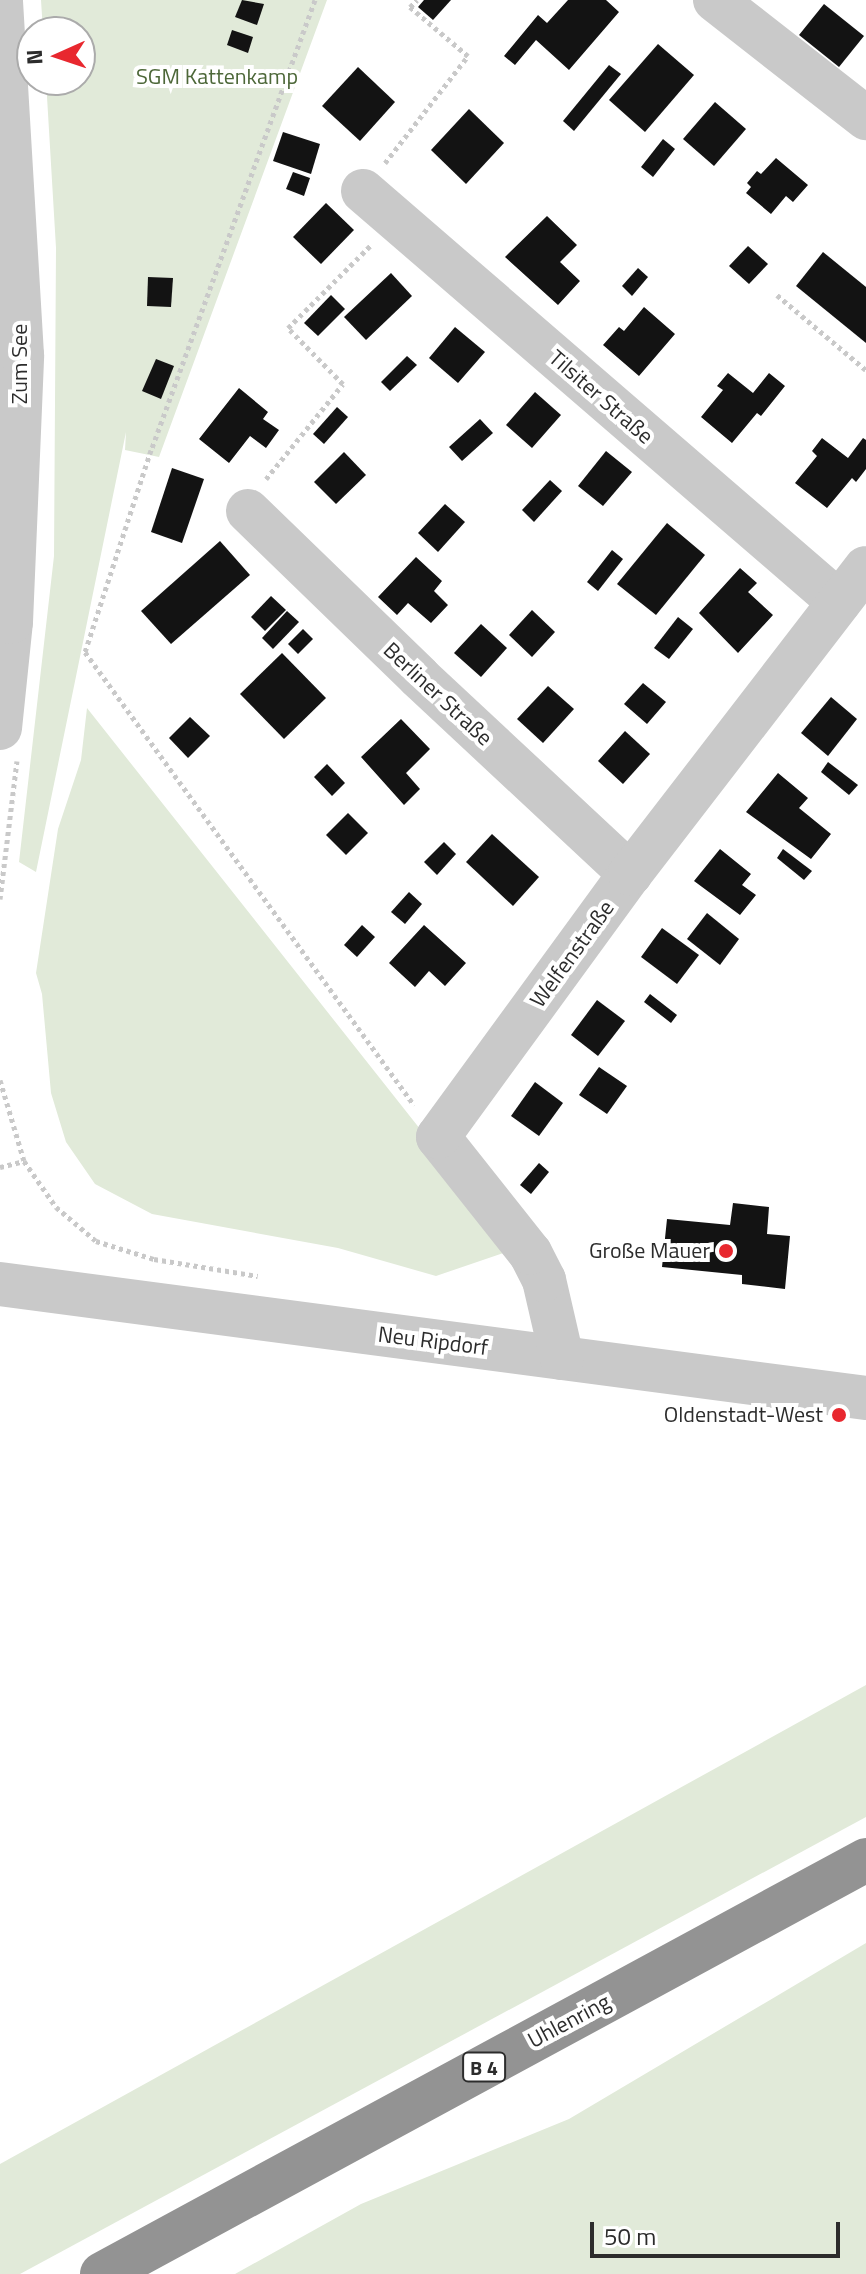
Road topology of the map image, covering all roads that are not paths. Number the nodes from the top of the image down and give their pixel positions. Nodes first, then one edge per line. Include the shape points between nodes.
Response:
1 (1, 0) edge
2 (715, 0) edge
3 (866, 118) edge
4 (363, 191) road end
5 (248, 511) road end
6 (866, 568) edge
7 (839, 602) junction
8 (0, 728) edge
9 (630, 874) junction
10 (0, 1284) edge
11 (562, 1358) junction
12 (866, 1398) edge
13 (866, 1860) edge
14 (102, 2274) edge

1 - 8 street, Zum See via 22,355 11,622
2 - 3 street
4 - 7 street, Tilsiter Straße
5 - 9 street, Berliner Straße
6 - 7 street, Welfenstraße
7 - 9 street, Welfenstraße
9 - 11 street, Welfenstraße via 438,1137 530,1253 544,1280
10 - 11 street, Neu Ripdorf
11 - 12 street, Neu Ripdorf
13 - 14 highway, Uhlenring / B 4

